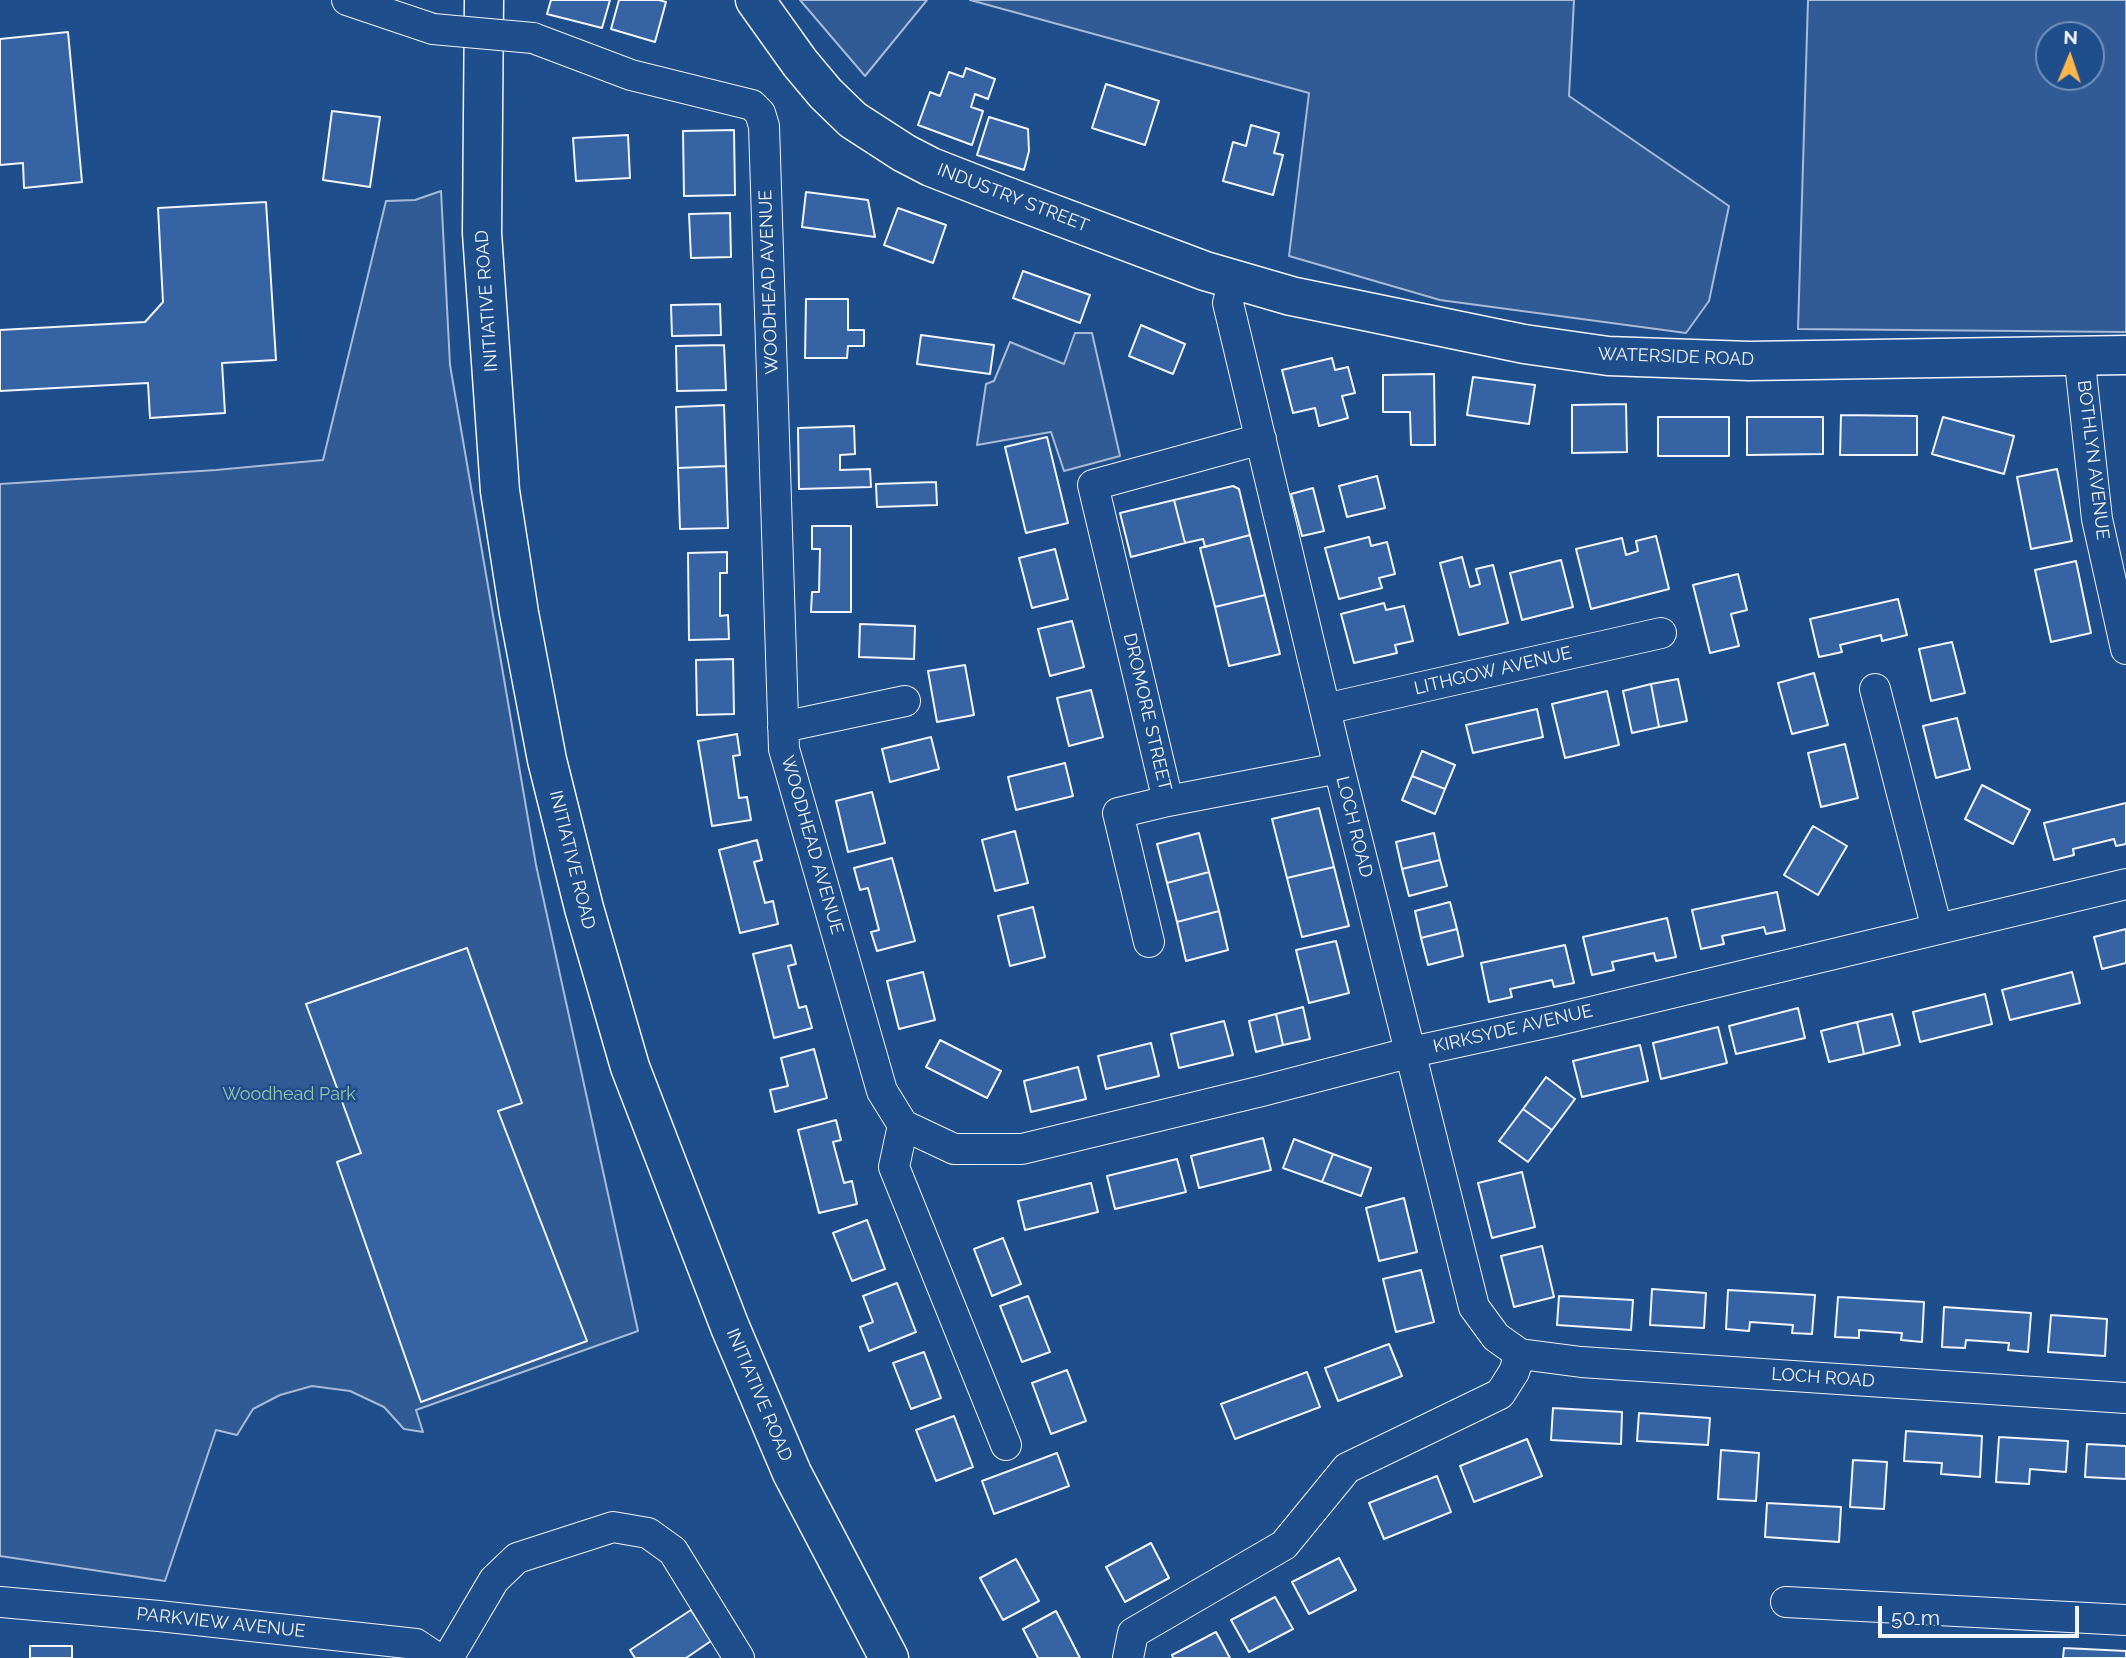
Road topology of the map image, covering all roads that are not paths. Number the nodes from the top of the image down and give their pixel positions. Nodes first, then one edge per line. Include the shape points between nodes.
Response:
1 (347, 0) edge
2 (755, 0) edge
3 (485, 2) edge
4 (1234, 280) junction
5 (2080, 354) junction
6 (2126, 355) edge
7 (1261, 439) junction
8 (1661, 633) dead end
9 (2126, 649) edge
10 (1875, 689) dead end
11 (905, 701) dead end
12 (1325, 709) junction
13 (783, 727) junction
14 (1339, 768) junction
15 (1168, 801) junction
16 (2126, 884) edge
17 (1937, 929) junction
18 (1149, 942) dead end
19 (1412, 1052) junction
20 (903, 1125) junction
21 (1520, 1354) junction
22 (2126, 1398) edge
23 (1006, 1445) dead end
24 (0, 1602) edge
25 (1786, 1602) dead end
26 (2126, 1620) edge
27 (437, 1658) edge
28 (448, 1658) edge
29 (739, 1658) edge
30 (889, 1658) edge
31 (1128, 1658) edge

1 - 13 street, WOODHEAD AVENUE, bridge via 433,29 533,38 631,75 752,105 760,113 764,126
2 - 4 main road, INDUSTRY STREET via 813,80 853,120 904,153
3 - 30 main road, INITIATIVE ROAD via 482,233 500,491 547,760 630,1067 730,1327 792,1472
4 - 5 main road, WATERSIDE ROAD via 1371,314 1608,356 1762,360
4 - 7 street, LOCH ROAD via 1228,303
5 - 6 main road, WATERSIDE ROAD
5 - 9 street, BOTHLYN AVENUE via 2097,519
7 - 12 street, LOCH ROAD
7 - 15 street, DROMORE STREET via 1093,485
8 - 12 street, LITHGOW AVENUE
10 - 17 street
11 - 13 street
12 - 14 street, LOCH ROAD
13 - 20 street, WOODHEAD AVENUE via 784,749 882,1091
14 - 15 street
14 - 19 street, LOCH ROAD
15 - 18 street, DROMORE STREET via 1118,813
16 - 17 street, KIRKSYDE AVENUE
17 - 19 street, KIRKSYDE AVENUE
19 - 20 street, KIRKSYDE AVENUE via 1022,1149 954,1149
19 - 21 street, LOCH ROAD via 1474,1307 1496,1338
20 - 23 street via 894,1167
21 - 22 street, LOCH ROAD via 1594,1363
21 - 31 street via 1500,1394 1347,1468 1284,1545 1133,1633
24 - 27 street, PARKVIEW AVENUE via 416,1644
25 - 26 street
28 - 29 street via 494,1580 517,1558 613,1527 648,1533 673,1551

